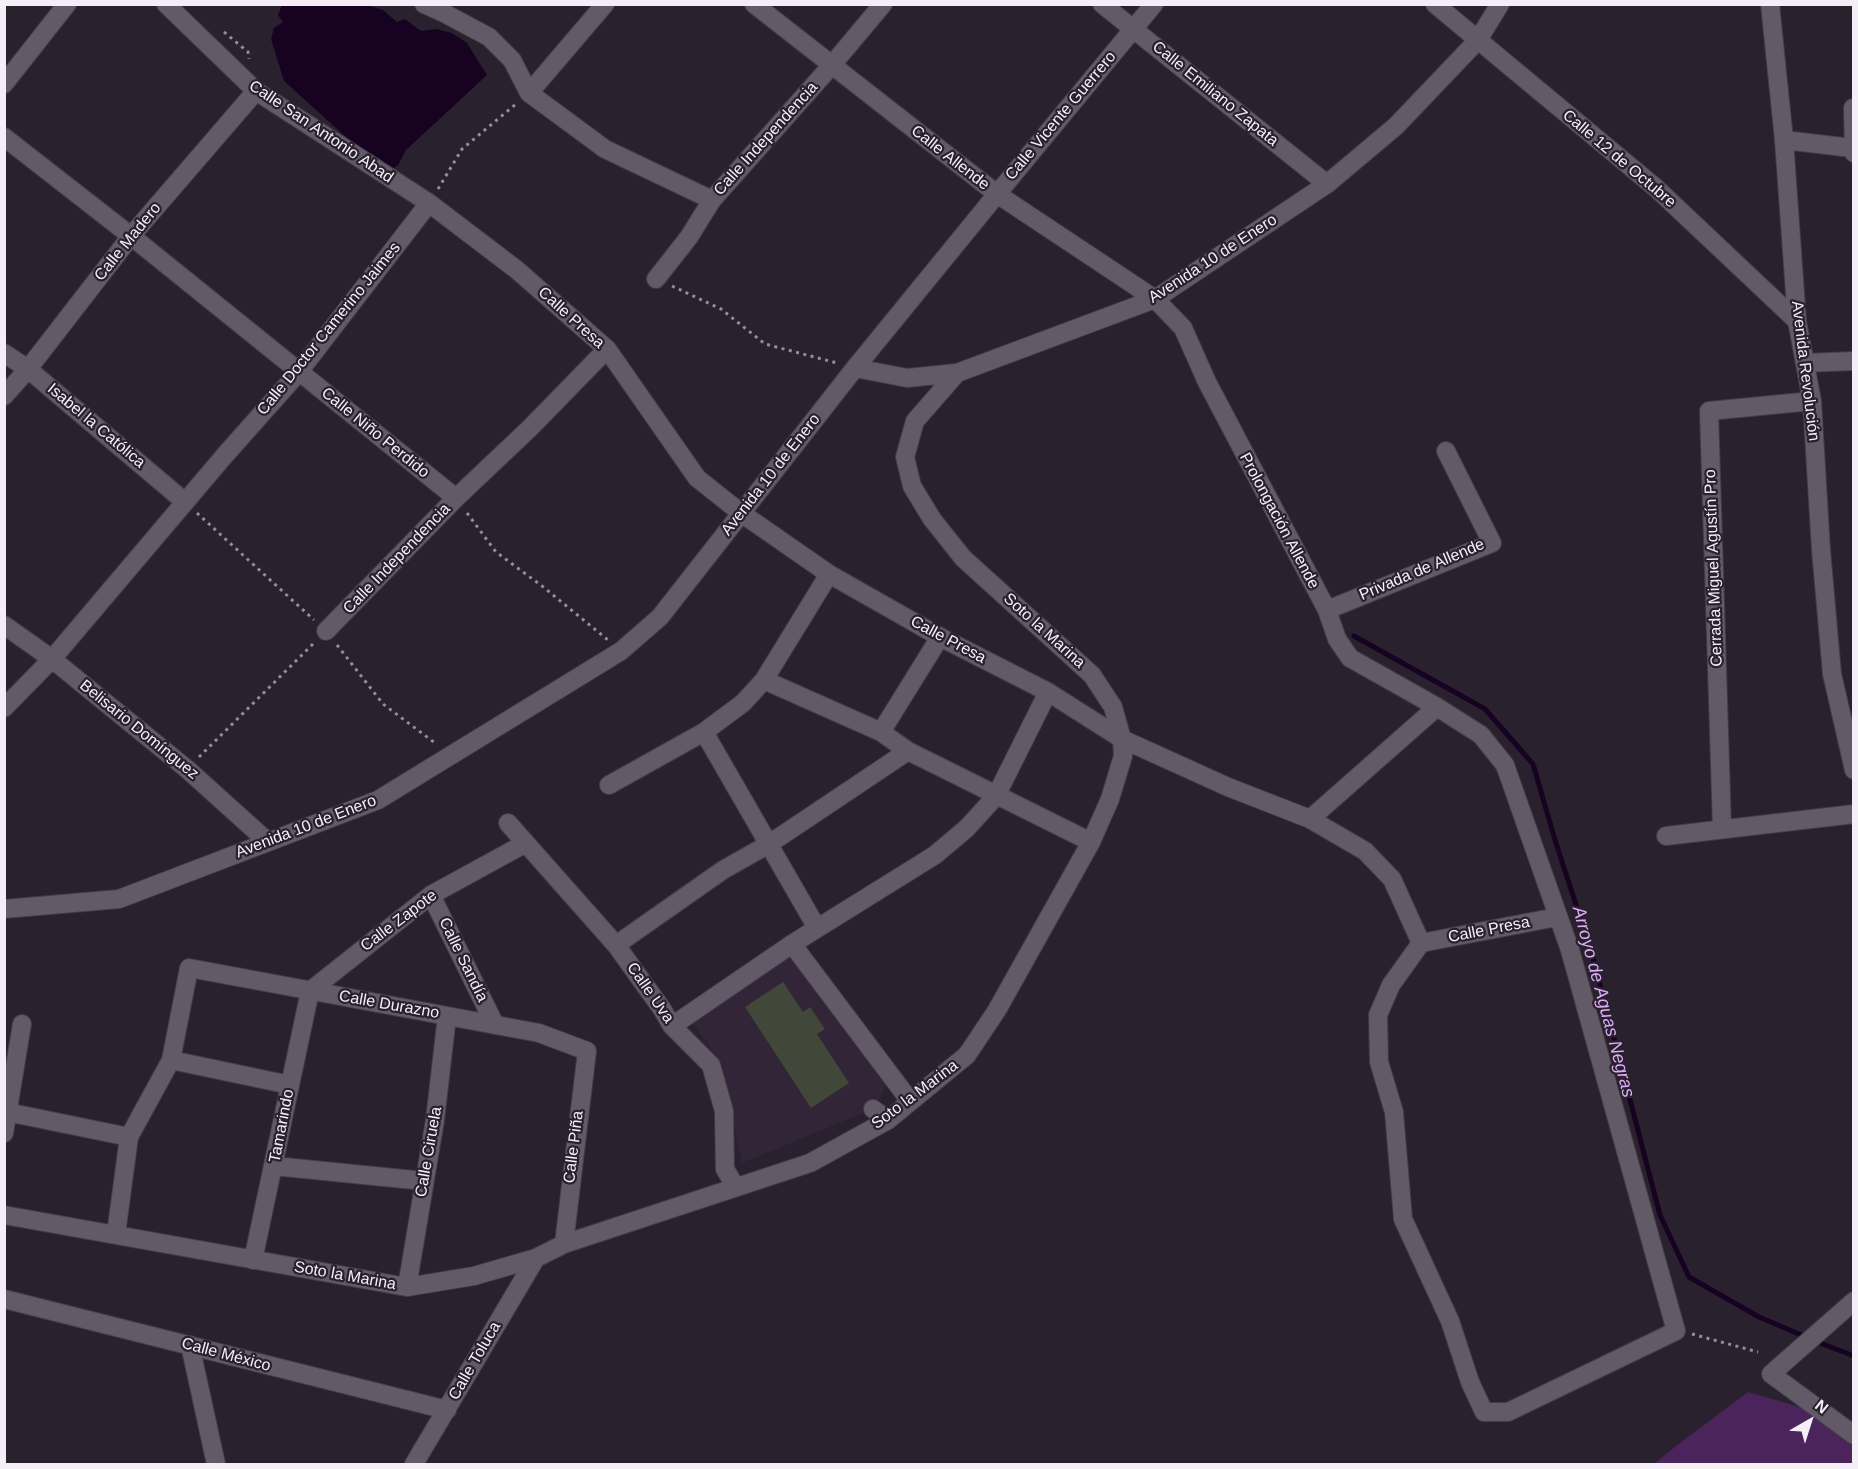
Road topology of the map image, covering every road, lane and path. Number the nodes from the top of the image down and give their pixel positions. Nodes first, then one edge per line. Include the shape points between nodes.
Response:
1 (67, 4) edge
2 (166, 4) edge
3 (424, 4) edge
4 (605, 4) edge
5 (754, 4) edge
6 (882, 4) edge
7 (1102, 4) edge
8 (1154, 4) edge
9 (1435, 4) edge
10 (1500, 4) edge
11 (1770, 4) edge
12 (1134, 29) junction
13 (1478, 40) junction
14 (831, 66) junction
15 (4, 84) edge
16 (256, 91) junction
17 (529, 93) junction
18 (1853, 108) edge
19 (4, 137) edge
20 (1784, 140) junction
21 (1853, 151) edge
22 (1328, 184) junction
23 (997, 194) junction
24 (712, 200) junction
25 (429, 203) junction
26 (131, 236) junction
27 (517, 270) joint
28 (656, 279) joint
29 (1155, 299) junction
30 (1797, 321) junction
31 (606, 349) junction
32 (4, 353) edge
33 (1854, 361) edge
34 (1805, 363) junction
35 (855, 368) junction
36 (28, 369) junction
37 (298, 372) junction
38 (957, 374) junction
39 (4, 396) edge
40 (1812, 401) junction
41 (1446, 450) dead end
42 (456, 498) junction
43 (185, 502) junction
44 (741, 513) junction
45 (829, 574) junction
46 (1327, 609) junction
47 (4, 625) edge
48 (326, 631) joint
49 (940, 637) junction
50 (621, 651) junction
51 (52, 659) junction
52 (764, 680) junction
53 (1048, 692) junction
54 (1437, 707) junction
55 (4, 708) edge
56 (704, 732) junction
57 (881, 732) junction
58 (1122, 739) junction
59 (908, 751) junction
60 (187, 769) junction
61 (1854, 770) edge
62 (609, 785) dead end
63 (996, 796) junction
64 (1854, 814) edge
65 (1310, 819) junction
66 (508, 823) dead end
67 (1722, 828) junction
68 (1665, 836) dead end
69 (268, 842) junction
70 (1091, 842) junction
71 (526, 843) junction
72 (769, 844) junction
73 (431, 895) junction
74 (4, 909) edge
75 (1557, 917) junction
76 (817, 928) junction
77 (1421, 943) junction
78 (792, 944) junction
79 (616, 945) junction
80 (309, 991) junction
81 (447, 1016) junction
82 (22, 1024) dead end
83 (495, 1025) junction
84 (672, 1026) junction
85 (586, 1051) joint
86 (171, 1060) junction
87 (290, 1085) junction
88 (910, 1101) junction
89 (873, 1109) dead end
90 (7, 1112) junction
91 (888, 1120) junction
92 (4, 1133) edge
93 (129, 1137) junction
94 (274, 1166) junction
95 (424, 1182) junction
96 (735, 1186) junction
97 (4, 1215) edge
98 (116, 1234) junction
99 (564, 1244) junction
100 (536, 1258) junction
101 (253, 1260) junction
102 (407, 1287) junction
103 (4, 1299) edge
104 (1854, 1301) edge
105 (1676, 1331) junction
106 (189, 1345) junction
107 (1758, 1352) dead end
108 (447, 1410) junction
109 (1854, 1435) edge
110 (216, 1464) edge
111 (414, 1464) edge

1 - 15 street
2 - 16 street, Calle San Antonio Abad
3 - 17 street via 489,37 512,60
4 - 17 street
5 - 14 street, Calle Allende
6 - 14 street, Calle Independencia
7 - 12 street, Calle Emiliano Zapata
8 - 12 street, Calle Vicente Guerrero
9 - 13 street, Calle 12 de Octubre
10 - 13 street, Avenida 10 de Enero
11 - 20 street, Avenida Revolución
12 - 22 street, Calle Emiliano Zapata
12 - 23 street, Calle Vicente Guerrero
13 - 22 street, Avenida 10 de Enero via 1396,126
13 - 30 street, Calle 12 de Octubre via 1656,188
14 - 23 street, Calle Allende
14 - 24 street, Calle Independencia
16 - 25 street, Calle San Antonio Abad
16 - 26 street, Calle Madero
17 - 24 street via 605,149
17 - 25 path via 462,149
18 - 21 street
19 - 26 street, Calle Niño Perdido
20 - 21 street
20 - 30 street, Avenida Revolución
22 - 29 street, Avenida 10 de Enero
23 - 29 street, Calle Allende
23 - 35 street, Calle Vicente Guerrero
24 - 28 street, Calle Independencia
25 - 27 street, Calle San Antonio Abad
25 - 37 street, Calle Doctor Camerino Jaimes
26 - 36 street, Calle Madero
26 - 37 street, Calle Niño Perdido
27 - 31 street, Calle Presa
28 - 35 path via 721,309 765,344
29 - 38 street, Avenida 10 de Enero
29 - 46 street, Prolongación Allende via 1183,328 1207,382
30 - 34 street, Avenida Revolución
31 - 42 street, Calle Independencia
31 - 44 street, Calle Presa via 697,478
32 - 36 street, Isabel la Católica
33 - 34 street
34 - 40 street, Avenida Revolución
35 - 38 street, Avenida 10 de Enero via 907,378
35 - 44 street, Avenida 10 de Enero
36 - 39 street, Calle Madero
36 - 43 street, Isabel la Católica
37 - 42 street, Calle Niño Perdido
37 - 43 street, Calle Doctor Camerino Jaimes
38 - 58 street, Soto la Marina via 915,421 905,457 912,486 963,558 1092,675 1113,706
40 - 61 street, Avenida Revolución via 1832,674
40 - 67 street, Cerrada Miguel Agustín Pro via 1709,411
41 - 46 street, Privada de Allende via 1492,543
42 - 48 street, Calle Independencia
42 - 50 path via 496,552
43 - 51 street, Calle Doctor Camerino Jaimes
44 - 45 street, Calle Presa
44 - 50 street, Avenida 10 de Enero via 660,617
45 - 49 street, Calle Presa
45 - 52 street
46 - 54 street, Prolongación Allende via 1337,639 1350,658
47 - 51 street, Belisario Domínguez
48 - 60 path
49 - 53 street, Calle Presa
49 - 57 street
50 - 69 street, Avenida 10 de Enero via 378,800
51 - 55 street, Calle Doctor Camerino Jaimes
51 - 60 street, Belisario Domínguez
52 - 56 street via 743,704
52 - 57 street
53 - 58 street, Calle Presa
53 - 63 street
54 - 65 street
54 - 75 street, Prolongación Allende via 1481,735 1505,765
56 - 62 street
56 - 72 street
57 - 59 street
58 - 65 street, Calle Presa
58 - 70 street, Soto la Marina via 1123,756
59 - 63 street
59 - 72 street
60 - 69 street, Belisario Domínguez
63 - 70 street
63 - 76 street via 935,855
64 - 67 street
65 - 77 street, Calle Presa via 1365,850 1392,879
66 - 71 street, Calle Uva
67 - 68 street
69 - 74 street, Avenida 10 de Enero via 119,899
70 - 88 street, Soto la Marina via 997,1010 967,1055
71 - 73 street, Calle Zapote
71 - 79 street, Calle Uva
72 - 76 street
72 - 79 street via 723,870
73 - 80 street, Calle Zapote
73 - 83 street, Calle Sandía
75 - 77 street, Calle Presa
75 - 105 street, Prolongación Allende
76 - 78 street
77 - 105 street via 1391,985 1378,1015 1379,1062 1395,1112 1403,1219 1450,1321 1484,1412 1508,1412
78 - 84 street
78 - 88 street
79 - 84 street, Calle Uva
80 - 81 street, Calle Durazno
80 - 86 street, Calle Durazno via 189,968
80 - 87 street, Tamarindo
81 - 83 street, Calle Durazno
81 - 95 street, Calle Ciruela
82 - 90 street
83 - 85 street, Calle Durazno via 539,1033
84 - 96 street, Calle Uva via 711,1065 724,1111 725,1169
85 - 99 street, Calle Piña
86 - 87 street
86 - 93 street
87 - 94 street, Tamarindo
88 - 91 street, Soto la Marina
89 - 91 street
90 - 92 street
90 - 93 street
91 - 96 street, Soto la Marina via 810,1163
93 - 98 street
94 - 95 street
94 - 101 street, Tamarindo
95 - 102 street, Calle Ciruela
96 - 99 street, Soto la Marina
97 - 98 street, Soto la Marina
98 - 101 street, Soto la Marina
99 - 100 street, Soto la Marina
100 - 102 street, Soto la Marina via 474,1276
100 - 108 street, Calle Toluca
101 - 102 street, Soto la Marina
103 - 106 street, Calle México
104 - 109 street via 1771,1374
105 - 107 path
106 - 108 street, Calle México
106 - 110 street
108 - 111 street, Calle Toluca

